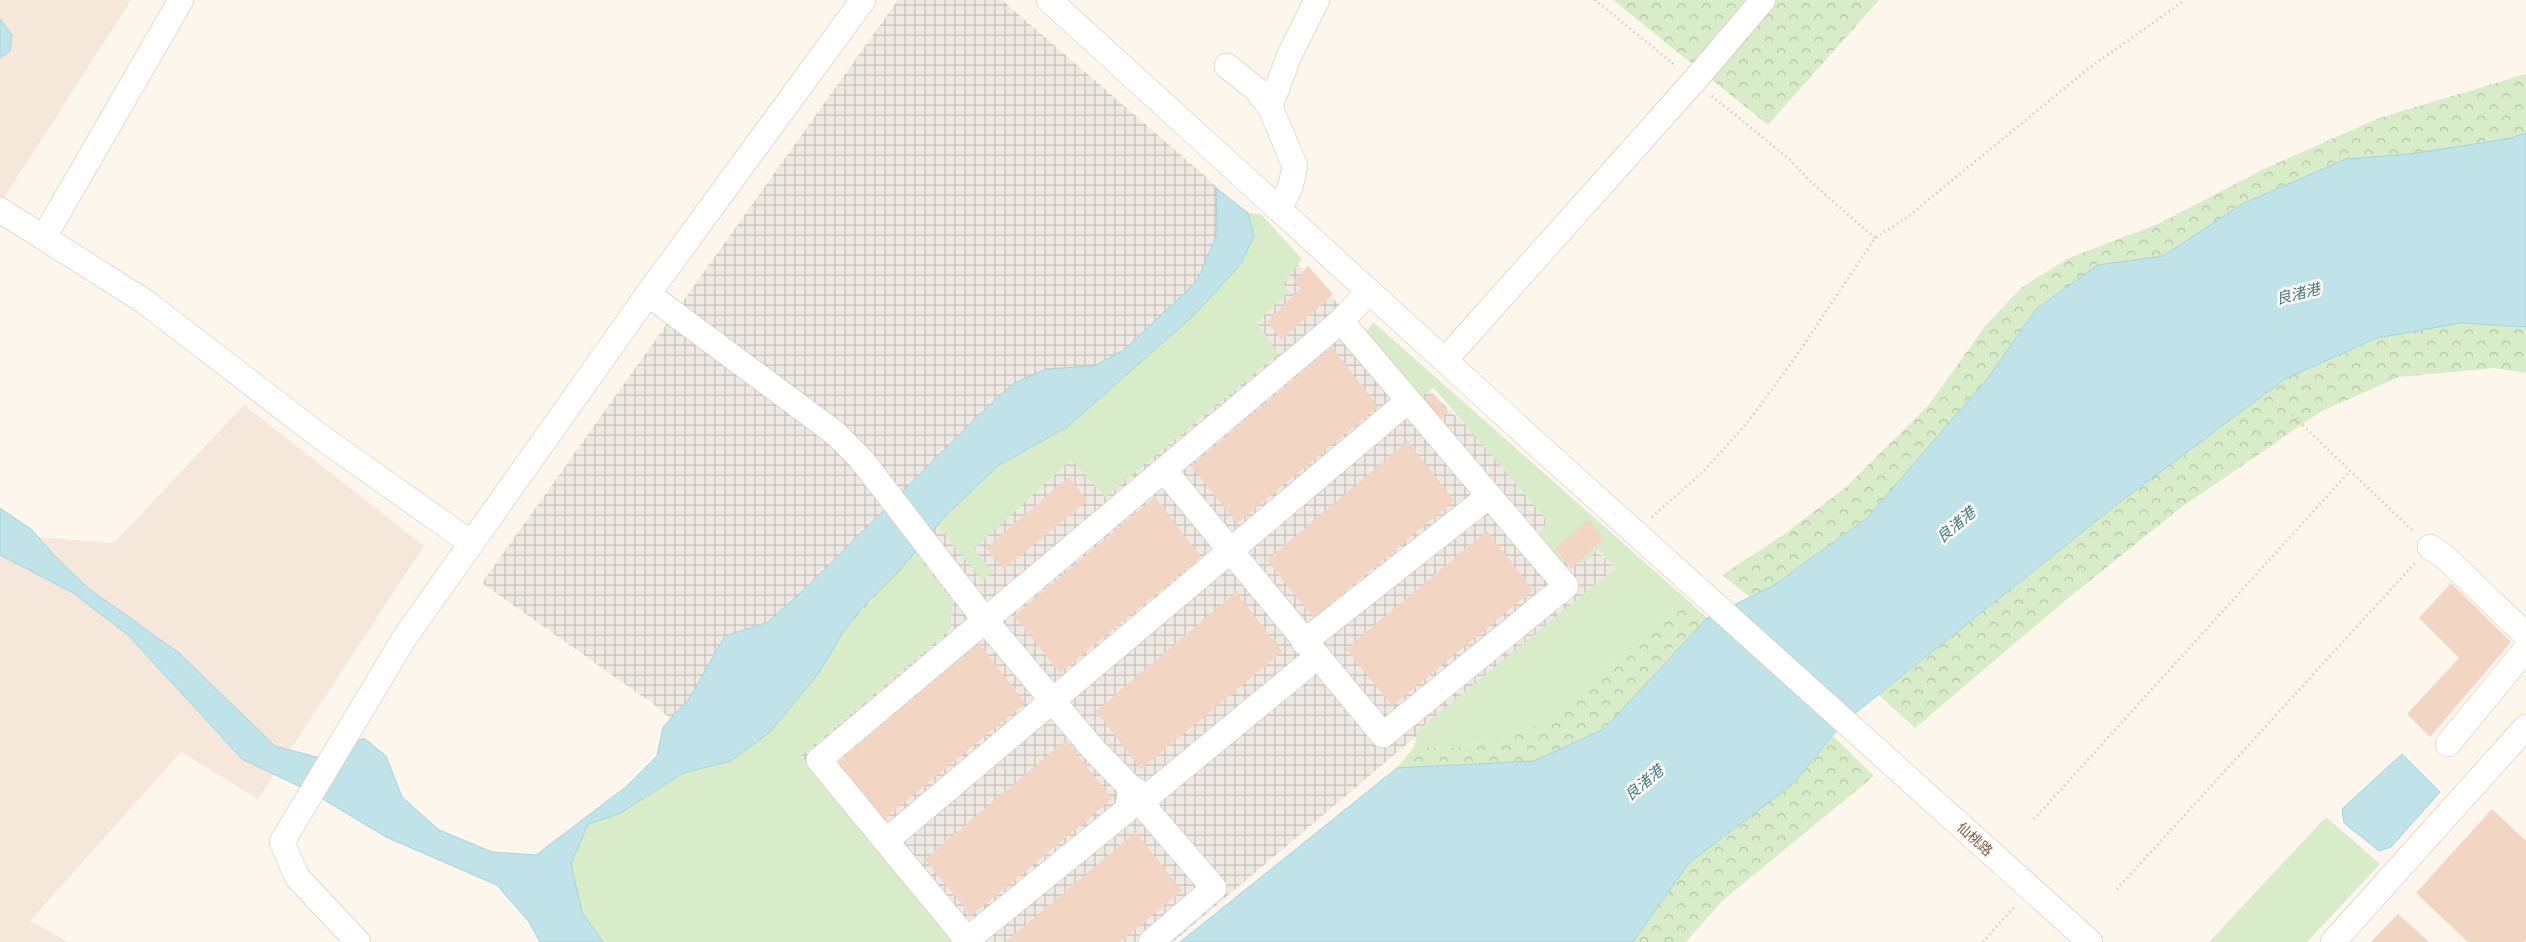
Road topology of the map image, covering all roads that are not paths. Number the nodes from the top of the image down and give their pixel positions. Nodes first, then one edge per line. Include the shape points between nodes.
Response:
1 (180, 0) edge
2 (863, 0) edge
3 (1049, 0) edge
4 (1317, 0) edge
5 (1763, 0) edge
6 (1227, 66) dead end
7 (1270, 107) junction
8 (1279, 209) junction
9 (0, 210) edge
10 (44, 237) junction
11 (1369, 292) junction
12 (648, 294) junction
13 (1341, 321) junction
14 (1444, 360) junction
15 (1408, 401) junction
16 (1164, 470) junction
17 (1489, 496) junction
18 (472, 543) junction
19 (2430, 547) road end
20 (1231, 552) junction
21 (985, 620) junction
22 (2526, 635) edge
23 (2526, 649) edge
24 (1310, 650) junction
25 (1053, 702) junction
26 (2526, 727) edge
27 (2448, 744) dead end
28 (1139, 792) junction
29 (886, 841) junction
30 (968, 941) edge
31 (358, 942) edge
32 (1151, 942) edge
33 (2090, 942) edge
34 (2333, 942) edge

1 - 10 street
2 - 12 street
3 - 8 street, 仙桃路
4 - 7 street via 1289,56
5 - 14 street
6 - 7 street via 1256,89
7 - 8 street via 1295,166 1290,188
8 - 11 street, 仙桃路
9 - 10 street
10 - 18 street via 144,300 321,437
11 - 13 street
11 - 14 street, 仙桃路
12 - 18 street
12 - 21 street via 835,433 861,459
13 - 15 street
13 - 16 street
14 - 33 street, 仙桃路
15 - 17 street
15 - 20 street
16 - 20 street
16 - 21 street
17 - 24 street
17 - 24 street via 1566,586 1383,735
18 - 31 street via 405,638 282,842 297,877
19 - 22 street via 2445,557
20 - 24 street
20 - 25 street
21 - 25 street
21 - 29 street via 818,760
23 - 27 street
24 - 28 street
25 - 28 street via 1093,749
25 - 29 street
26 - 34 street
28 - 30 street via 1127,810
28 - 32 street via 1147,810 1214,888
29 - 30 street

